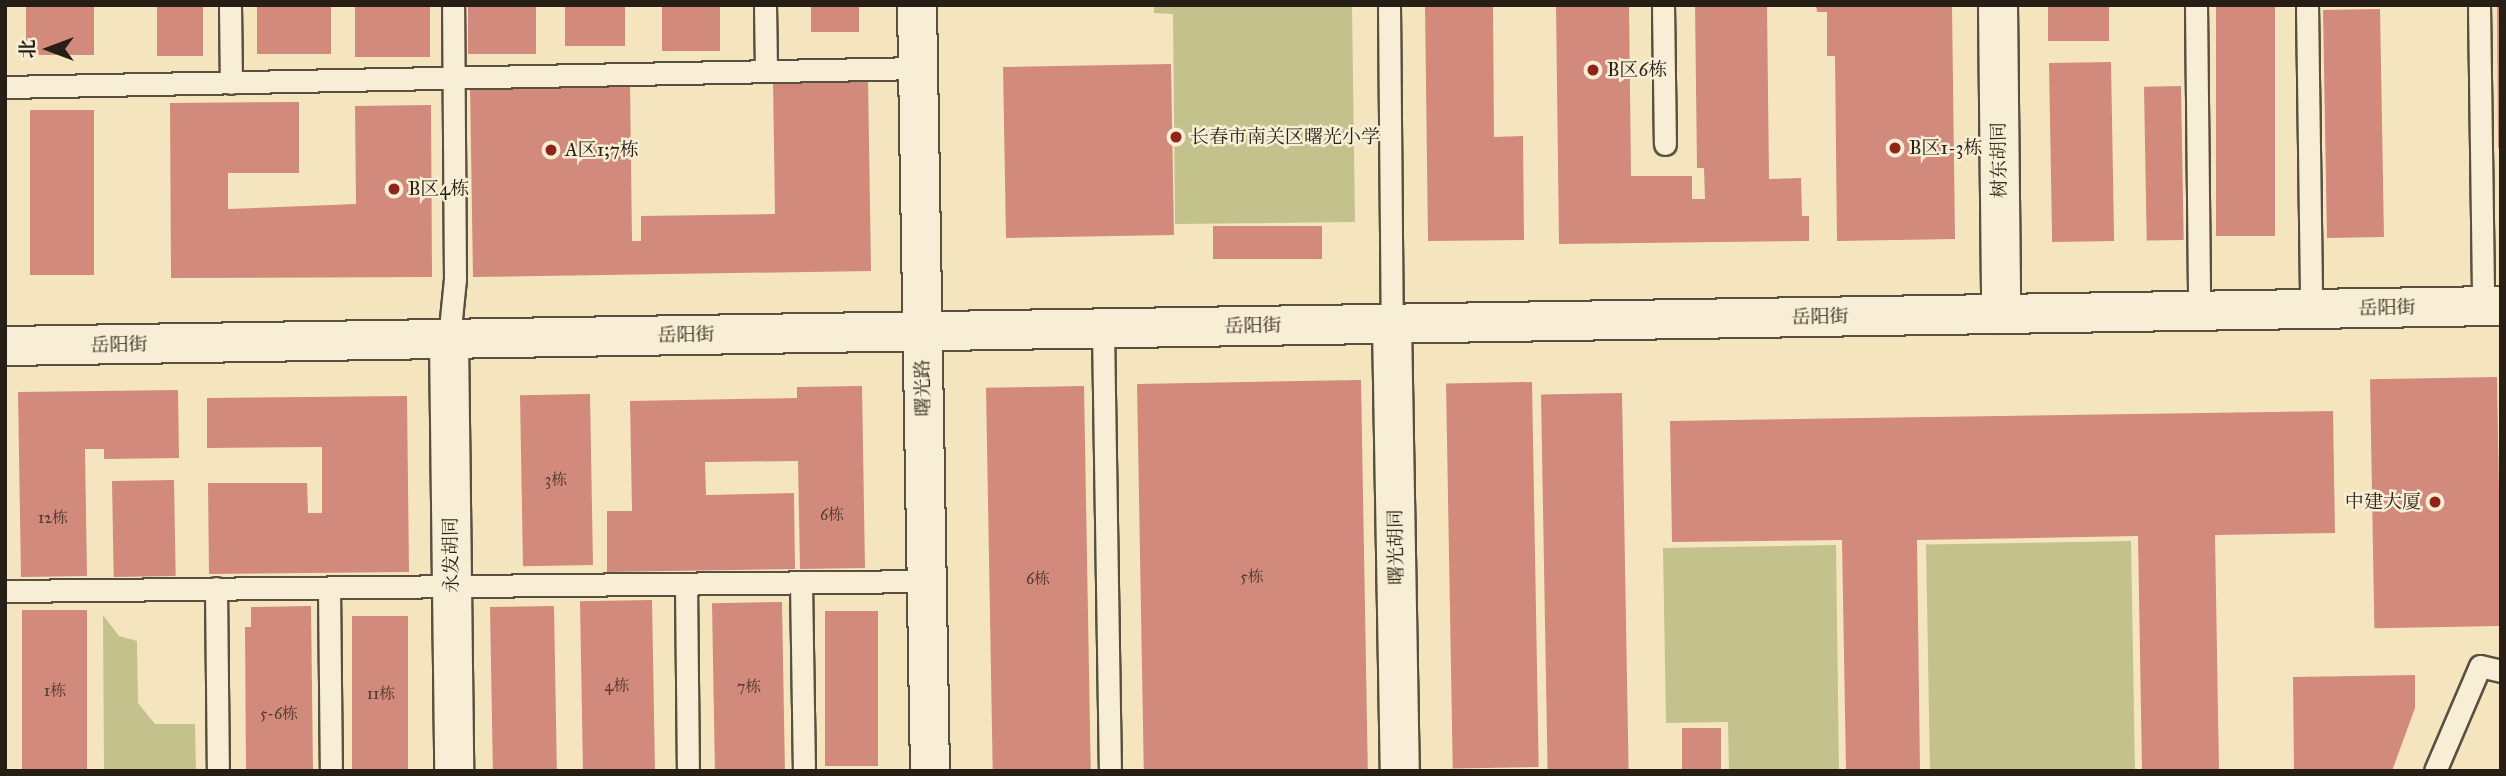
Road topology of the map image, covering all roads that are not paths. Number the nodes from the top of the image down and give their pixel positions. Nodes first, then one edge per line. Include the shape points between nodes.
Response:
1 (230, 5) edge
2 (453, 5) edge
3 (765, 5) edge
4 (917, 5) edge
5 (1389, 5) edge
6 (1663, 5) edge
7 (1998, 5) edge
8 (2196, 5) edge
9 (2307, 5) edge
10 (2479, 5) edge
11 (918, 68) junction
12 (766, 71) junction
13 (453, 78) junction
14 (231, 83) junction
15 (5, 87) edge
16 (1665, 144) dead end
17 (2492, 306) edge
18 (2311, 309) junction
19 (2199, 311) junction
20 (2001, 314) junction
21 (1392, 324) junction
22 (1102, 329) junction
23 (923, 331) junction
24 (449, 339) junction
25 (5, 346) edge
26 (926, 581) junction
27 (801, 582) junction
28 (685, 584) junction
29 (452, 586) junction
30 (329, 587) junction
31 (216, 588) junction
32 (5, 591) edge
33 (2501, 671) edge
34 (218, 771) edge
35 (331, 771) edge
36 (454, 771) edge
37 (688, 771) edge
38 (804, 771) edge
39 (930, 771) edge
40 (1110, 771) edge
41 (1400, 771) edge
42 (2435, 771) edge

1 - 14 lane
2 - 13 lane
3 - 12 lane
4 - 11 street, 曙光路
5 - 21 lane
6 - 16 lane
7 - 20 street, 树东胡同
8 - 19 lane
9 - 18 lane
10 - 17 lane
11 - 12 lane
11 - 23 street, 曙光路
12 - 13 lane
13 - 14 lane
13 - 24 lane via 455,279
14 - 15 lane
17 - 18 street, 岳阳街
18 - 19 street, 岳阳街
19 - 20 street, 岳阳街
20 - 21 street, 岳阳街
21 - 22 street, 岳阳街
21 - 41 street, 曙光胡同
22 - 23 street, 岳阳街
22 - 40 lane
23 - 24 street, 岳阳街
23 - 26 street, 曙光路
24 - 25 street, 岳阳街
24 - 29 street, 永发胡同
26 - 27 lane
26 - 39 street, 曙光路
27 - 28 lane
27 - 38 lane
28 - 29 lane
28 - 37 lane
29 - 30 lane
29 - 36 street, 永发胡同
30 - 31 lane
30 - 35 lane
31 - 32 lane
31 - 34 lane
33 - 42 lane via 2480,666

